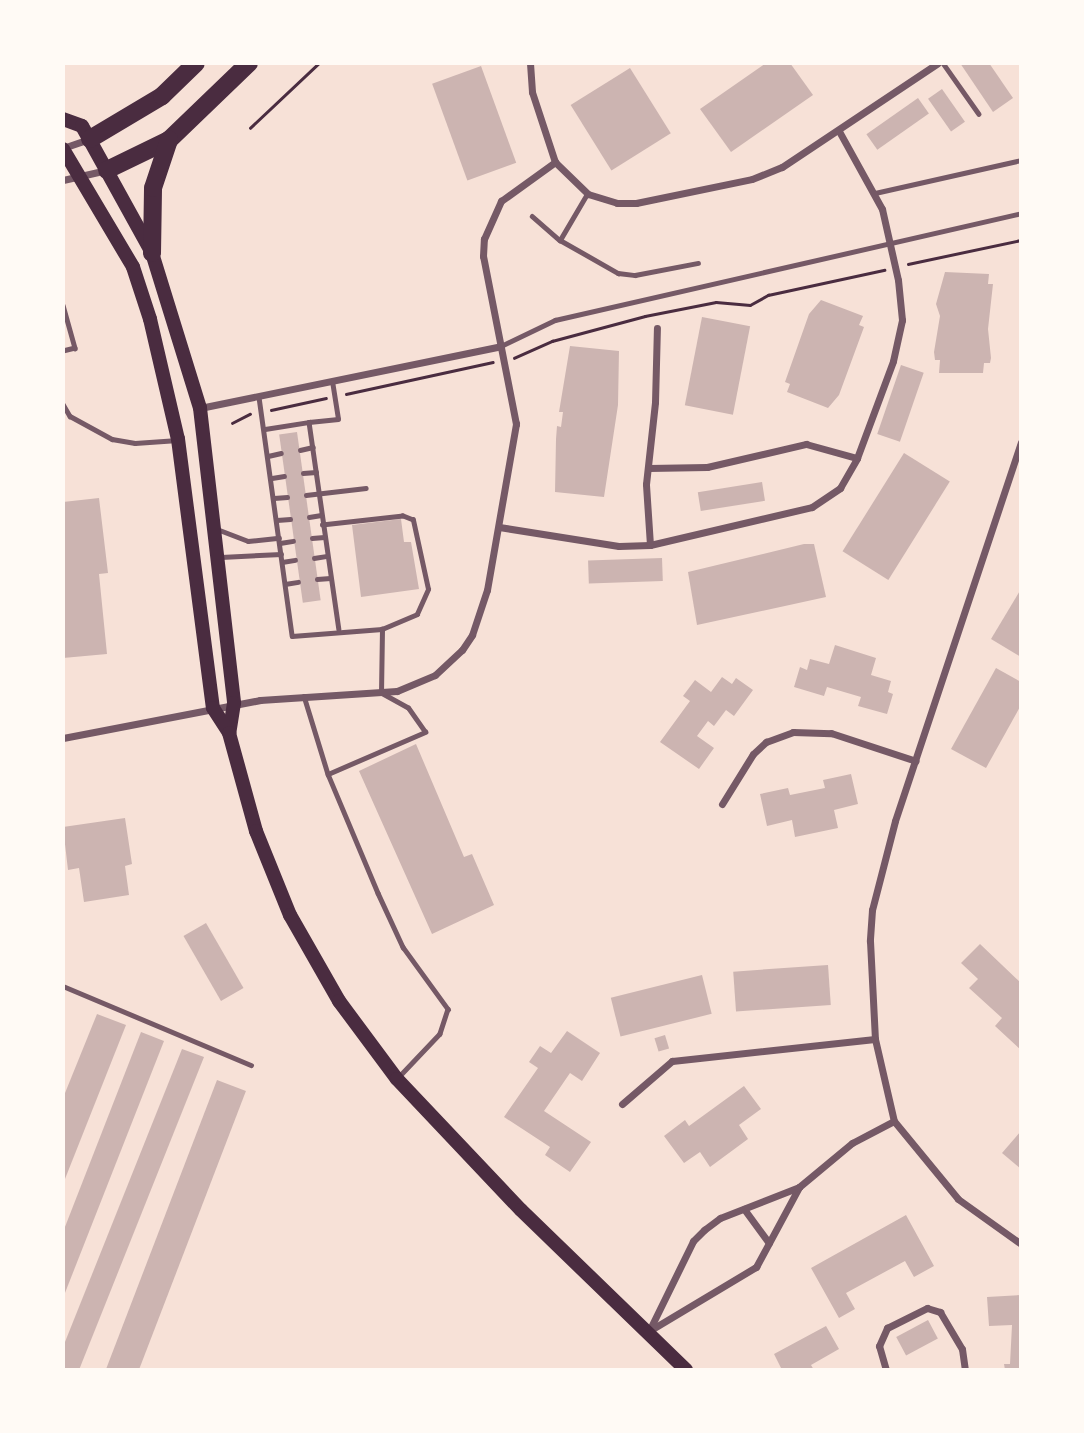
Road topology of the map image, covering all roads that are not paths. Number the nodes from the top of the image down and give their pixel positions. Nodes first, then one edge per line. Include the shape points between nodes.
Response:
1 (196, 63) edge
2 (250, 63) edge
3 (530, 63) edge
4 (941, 63) edge
5 (979, 114) dead end
6 (63, 119) edge
7 (839, 131) junction
8 (89, 139) junction
9 (169, 140) junction
10 (63, 148) edge
11 (1021, 160) edge
12 (555, 162) junction
13 (107, 170) junction
14 (80, 176) junction
15 (63, 180) edge
16 (875, 193) junction
17 (588, 194) junction
18 (1021, 214) edge
19 (532, 216) dead end
20 (560, 240) junction
21 (891, 245) junction
22 (152, 253) junction
23 (698, 263) dead end
24 (63, 306) edge
25 (656, 328) dead end
26 (501, 346) junction
27 (63, 351) edge
28 (332, 383) junction
29 (259, 397) junction
30 (63, 404) edge
31 (200, 408) junction
32 (309, 422) junction
33 (265, 429) junction
34 (178, 439) junction
35 (1021, 442) edge
36 (313, 447) junction
37 (300, 450) dead end
38 (281, 453) dead end
39 (268, 456) junction
40 (857, 458) junction
41 (649, 468) junction
42 (316, 472) junction
43 (303, 473) dead end
44 (284, 476) dead end
45 (271, 478) junction
46 (366, 488) dead end
47 (318, 493) junction
48 (306, 495) dead end
49 (287, 497) dead end
50 (274, 498) junction
51 (321, 515) junction
52 (309, 517) dead end
53 (290, 519) dead end
54 (277, 520) junction
55 (323, 525) junction
56 (499, 527) junction
57 (217, 529) junction
58 (324, 537) junction
59 (312, 538) dead end
60 (280, 540) junction
61 (293, 541) dead end
62 (650, 545) junction
63 (281, 554) junction
64 (327, 556) junction
65 (220, 557) junction
66 (314, 558) dead end
67 (295, 560) dead end
68 (282, 562) junction
69 (331, 578) junction
70 (317, 579) dead end
71 (298, 582) dead end
72 (285, 584) junction
73 (339, 629) junction
74 (382, 629) junction
75 (381, 693) junction
76 (304, 695) junction
77 (234, 703) junction
78 (213, 708) junction
79 (229, 733) junction
80 (63, 738) edge
81 (916, 761) junction
82 (328, 774) junction
83 (722, 804) dead end
84 (63, 986) edge
85 (875, 1039) junction
86 (251, 1065) dead end
87 (397, 1079) junction
88 (622, 1104) dead end
89 (894, 1121) junction
90 (799, 1187) junction
91 (744, 1209) junction
92 (769, 1243) junction
93 (1021, 1244) edge
94 (649, 1331) junction
95 (685, 1370) edge
96 (886, 1370) edge
97 (965, 1370) edge

1 - 8 highway via 162,96
2 - 9 highway
3 - 12 street via 532,92
4 - 5 lane
4 - 7 street
6 - 8 main road via 82,126
7 - 16 street
7 - 17 street via 782,167 741,182 636,204 617,204
8 - 10 street
8 - 13 main road
9 - 13 highway
9 - 22 highway via 153,188
10 - 14 main road
11 - 16 lane
12 - 17 street
12 - 26 street via 519,184 501,201 488,223 483,256
13 - 14 street
13 - 22 main road
14 - 15 street
14 - 34 main road via 133,267 168,384
16 - 21 street
17 - 20 lane
18 - 21 lane
19 - 20 lane
20 - 23 lane via 618,273 635,275
21 - 26 lane via 555,320
21 - 40 street via 902,320 893,361
22 - 31 main road
24 - 27 lane via 75,348
25 - 41 street
26 - 28 street
26 - 56 street via 516,424
28 - 29 street
28 - 32 lane via 338,419
29 - 31 street
29 - 33 lane
30 - 34 lane via 69,416 112,439 135,443
31 - 57 main road
32 - 33 lane
32 - 36 lane
33 - 39 lane
34 - 78 main road
35 - 81 street
36 - 37 lane
36 - 42 lane
38 - 39 lane
39 - 45 lane
40 - 41 street via 806,444 707,467
40 - 62 street via 840,488 812,507
41 - 62 street
42 - 43 lane
42 - 47 lane
44 - 45 lane
45 - 50 lane
46 - 47 lane
47 - 48 lane
47 - 51 lane
49 - 50 lane
50 - 54 lane
51 - 52 lane
51 - 55 lane
53 - 54 lane
54 - 60 lane
55 - 58 lane
55 - 74 lane via 403,516 418,528 427,600 417,614
56 - 62 street via 620,546
56 - 75 street via 481,612 462,650 424,682
57 - 60 lane via 248,541
57 - 65 main road
58 - 59 lane
58 - 64 lane
60 - 61 lane
60 - 63 lane
63 - 65 lane
63 - 68 lane
64 - 66 lane
64 - 69 lane
65 - 77 main road
67 - 68 lane
68 - 72 lane
69 - 70 lane
69 - 73 lane
71 - 72 lane
72 - 73 lane via 292,636
73 - 74 lane
74 - 75 lane
75 - 76 street
75 - 82 lane via 408,708 425,732
76 - 77 street
76 - 82 lane
77 - 78 street
77 - 79 main road
78 - 79 main road
78 - 80 street
79 - 87 main road via 256,831 290,915 339,1001
81 - 83 street via 831,733 793,732 766,742 753,754
81 - 85 street via 872,910
82 - 87 lane via 403,947 448,1009 440,1034
84 - 86 lane
85 - 88 street via 672,1061
85 - 89 street
87 - 94 main road via 521,1210
89 - 90 street via 852,1143
89 - 93 street via 958,1199
90 - 91 street
90 - 92 street
91 - 92 street
91 - 94 street via 720,1218 693,1241
92 - 94 street via 757,1267 742,1279
94 - 95 main road
96 - 97 street via 879,1346 887,1328 927,1308 940,1311 962,1349

